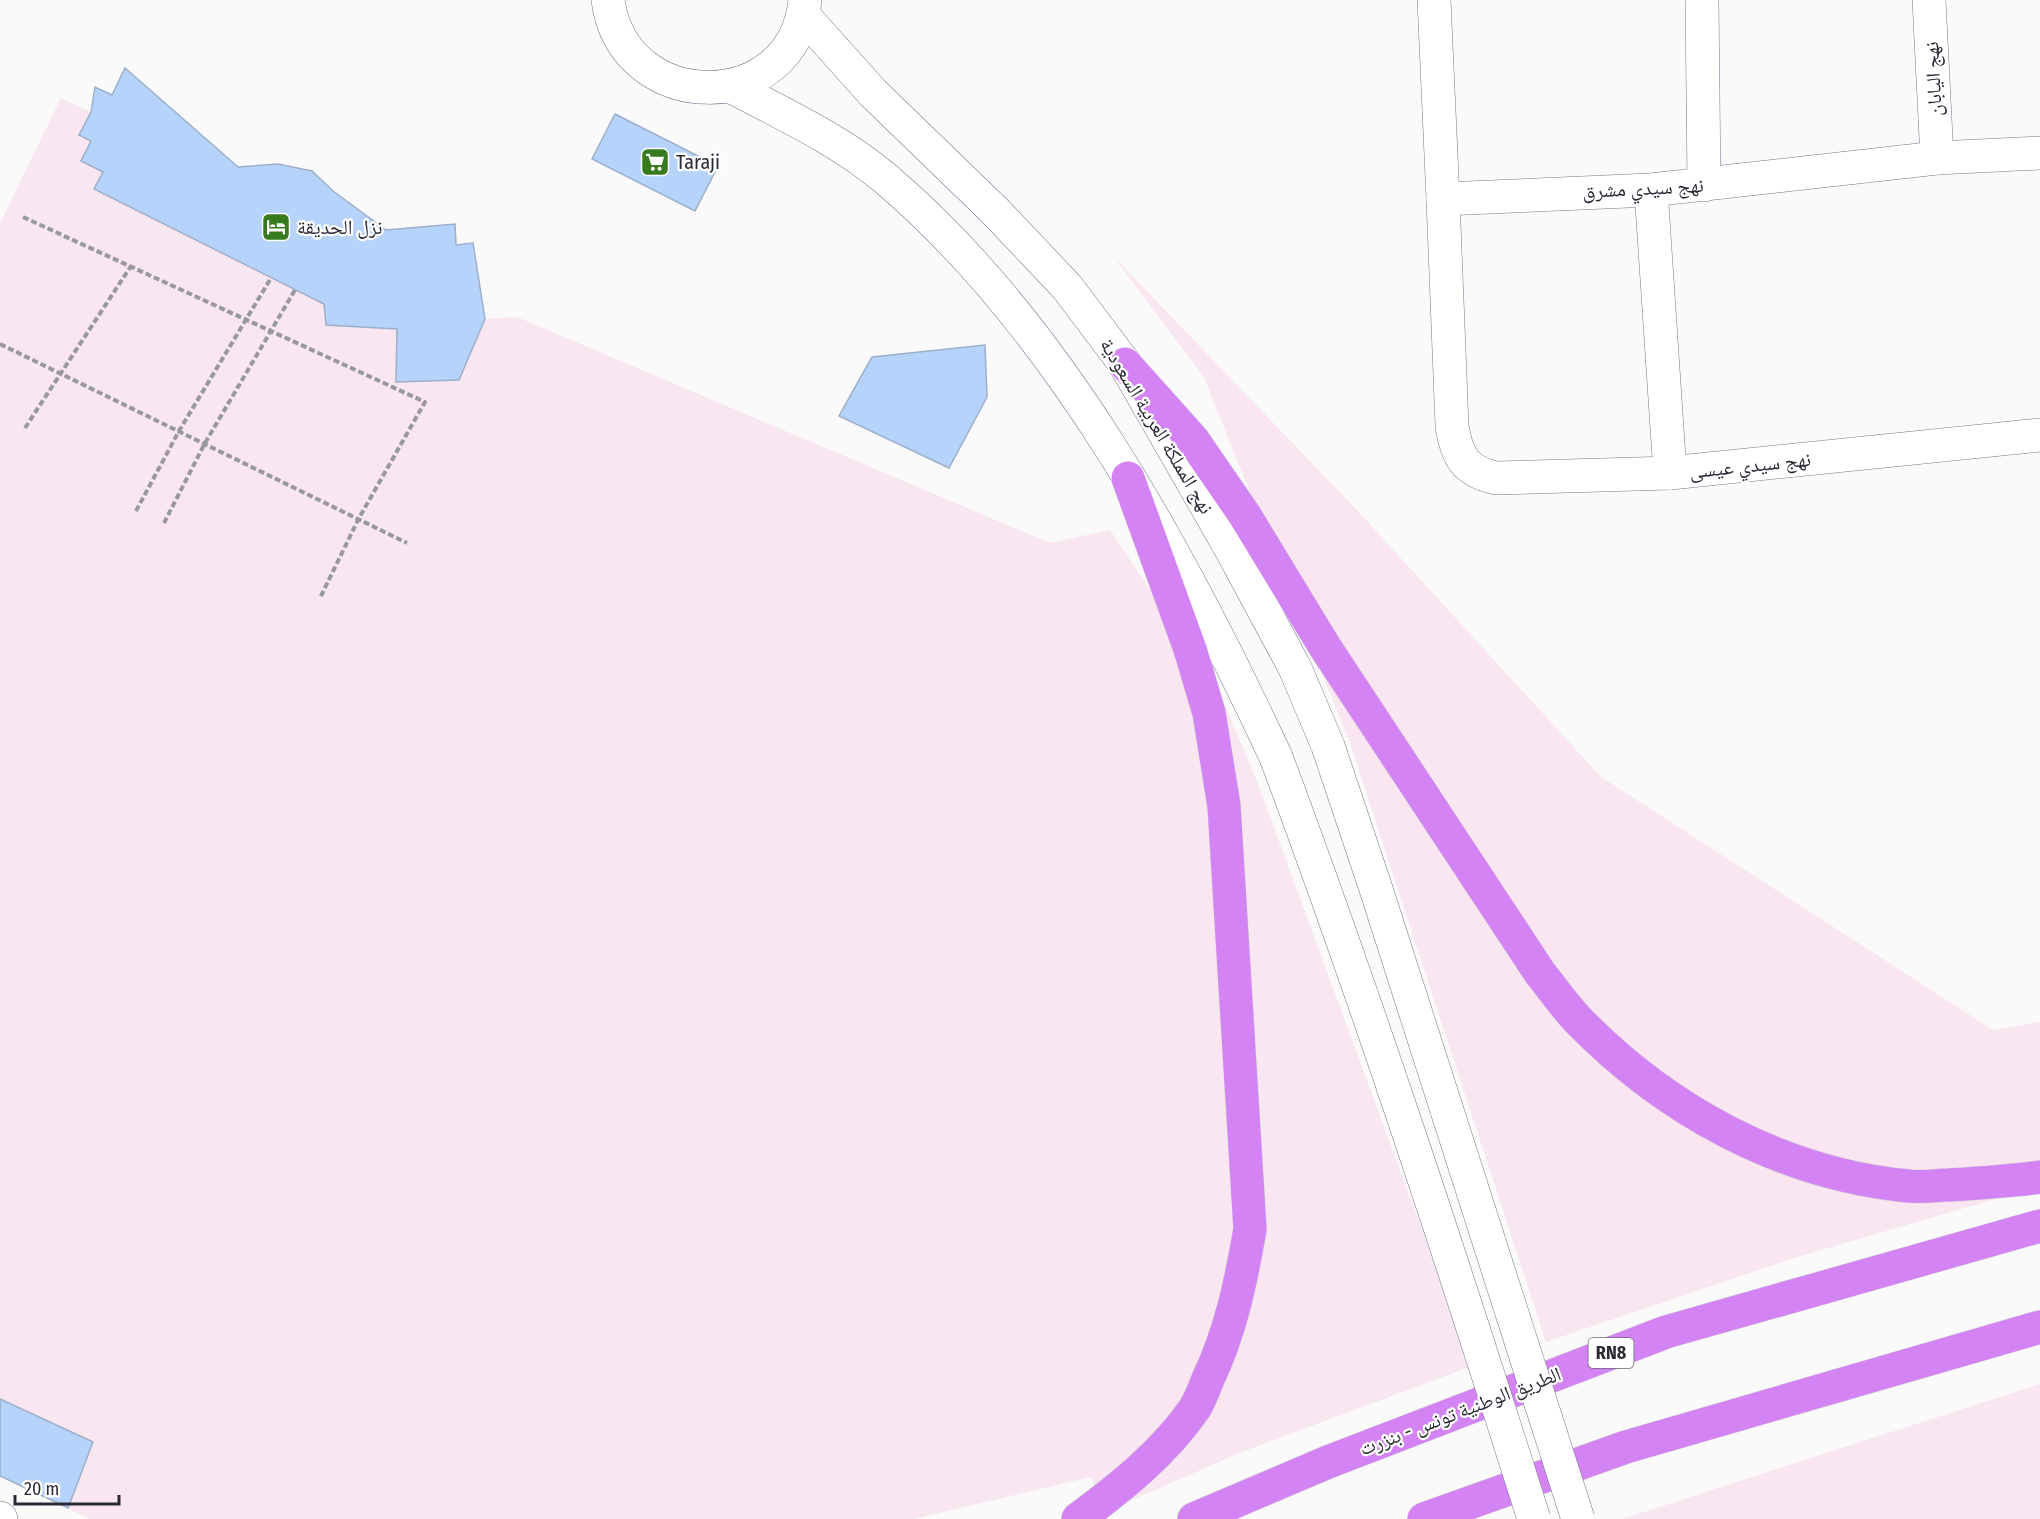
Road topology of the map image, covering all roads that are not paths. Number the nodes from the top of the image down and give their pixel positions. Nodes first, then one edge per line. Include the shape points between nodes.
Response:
1 (1434, 0) edge
2 (1702, 0) edge
3 (1929, 0) edge
4 (607, 1) edge
5 (804, 8) edge
6 (730, 86) junction
7 (2040, 153) edge
8 (1937, 158) junction
9 (1704, 185) junction
10 (1651, 190) junction
11 (1443, 199) junction
12 (1125, 363) junction
13 (2040, 435) edge
14 (1670, 473) junction
15 (1128, 478) junction
16 (2040, 1177) edge
17 (2040, 1226) edge
18 (2040, 1327) edge
19 (1078, 1519) edge
20 (1194, 1519) edge
21 (1425, 1519) edge
22 (1534, 1519) edge
23 (1578, 1519) edge

1 - 11 main road
2 - 9 main road
3 - 8 main road, نهج اليابان
4 - 6 main road, نهج المملكة العربية السعودية via 614,25 640,63 681,86
5 - 6 main road, نهج المملكة العربية السعودية via 793,40 777,61 755,77
5 - 12 main road, نهج المملكة العربية السعودية via 873,93 1067,287
6 - 15 main road via 837,144 885,178 951,241 1072,388
7 - 8 main road, نهج سيدي مشرق
8 - 9 main road, نهج سيدي مشرق
9 - 10 main road, نهج سيدي مشرق
10 - 11 main road, نهج سيدي مشرق
10 - 14 main road, نهج سيدي عيسى
11 - 14 main road via 1452,426 1455,447 1464,463 1480,475 1496,478
12 - 16 highway via 1193,440 1238,505 1324,647 1540,973 1576,1018 1620,1060 1716,1127 1807,1166 1911,1187
12 - 23 main road, نهج المملكة العربية السعودية, bridge via 1295,668 1328,747
13 - 14 main road, نهج سيدي عيسى
15 - 19 highway via 1209,713 1224,806 1250,1229 1240,1289 1223,1348 1195,1408 1157,1454
15 - 22 main road, bridge via 1185,571 1276,757 1348,952
17 - 20 highway, الطريق الوطنية تونس - بنزرت / RN8 via 1666,1332 1328,1462
18 - 21 highway via 1626,1447

